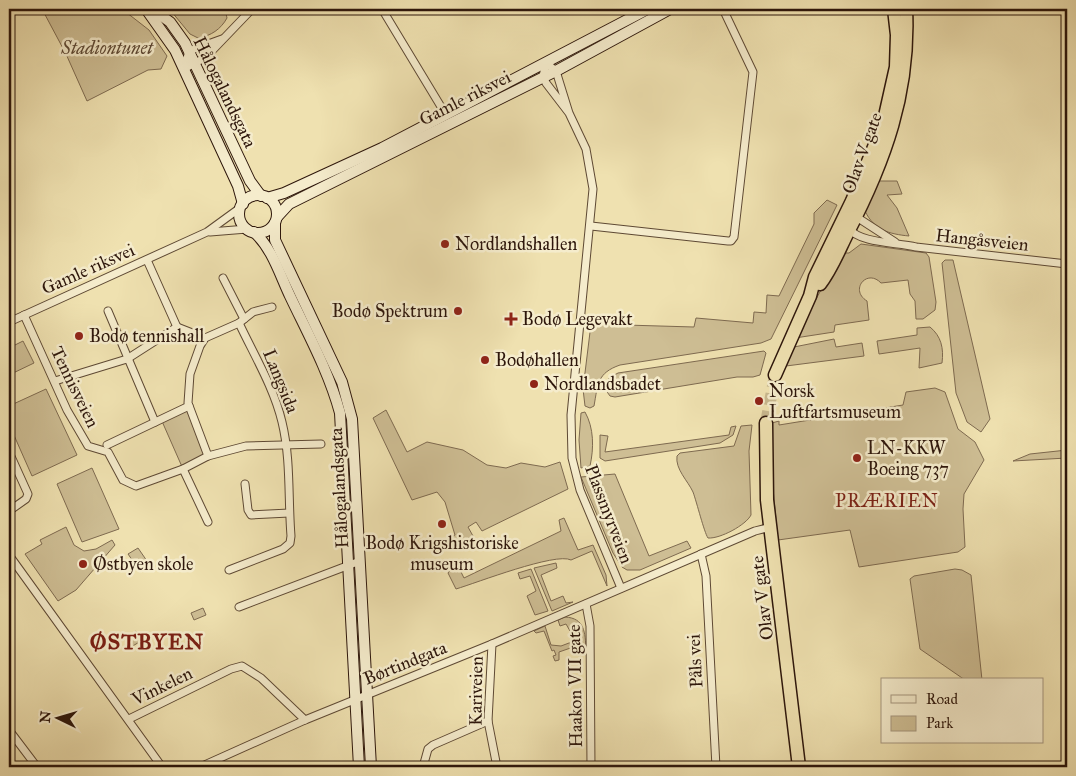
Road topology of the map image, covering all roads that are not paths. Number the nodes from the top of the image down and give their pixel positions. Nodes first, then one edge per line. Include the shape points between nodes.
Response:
1 (146, 9) edge
2 (152, 9) edge
3 (252, 9) edge
4 (382, 9) edge
5 (648, 9) edge
6 (670, 9) edge
7 (723, 9) edge
8 (894, 9) edge
9 (906, 9) edge
10 (222, 39) junction
11 (189, 51) junction
12 (546, 63) junction
13 (195, 64) junction
14 (184, 69) junction
15 (556, 71) junction
16 (543, 76) junction
17 (569, 113) junction
18 (446, 115) junction
19 (264, 197) junction
20 (242, 206) junction
21 (856, 216) junction
22 (844, 218) junction
23 (276, 220) junction
24 (590, 226) junction
25 (251, 231) junction
26 (849, 231) junction
27 (207, 232) junction
28 (895, 242) junction
29 (147, 260) junction
30 (1067, 264) edge
31 (223, 278) dead end
32 (810, 296) junction
33 (272, 307) dead end
34 (108, 311) dead end
35 (24, 315) junction
36 (242, 321) junction
37 (9, 322) edge
38 (177, 327) junction
39 (205, 338) junction
40 (127, 359) junction
41 (775, 375) tunnel mouth
42 (55, 381) junction
43 (189, 406) junction
44 (155, 422) junction
45 (766, 423) tunnel mouth
46 (320, 444) dead end
47 (107, 445) dead end
48 (286, 446) junction
49 (9, 452) edge
50 (208, 456) junction
51 (183, 469) junction
52 (245, 484) dead end
53 (9, 511) edge
54 (289, 513) junction
55 (208, 522) dead end
56 (771, 527) junction
57 (701, 554) junction
58 (10, 559) edge
59 (360, 561) junction
60 (349, 565) junction
61 (229, 570) dead end
62 (621, 588) junction
63 (586, 604) junction
64 (239, 607) dead end
65 (492, 644) junction
66 (367, 694) junction
67 (355, 699) junction
68 (129, 720) junction
69 (306, 720) junction
70 (488, 721) junction
71 (9, 730) edge
72 (37, 767) edge
73 (162, 767) edge
74 (200, 767) edge
75 (359, 767) edge
76 (370, 767) edge
77 (423, 767) edge
78 (498, 767) edge
79 (591, 767) edge
80 (716, 767) edge
81 (799, 767) edge

1 - 14 street, Hålogalandsgata via 165,34
2 - 11 street, Hålogalandsgata via 170,22
3 - 10 street
4 - 18 street
5 - 12 street, Gamle riksvei
6 - 15 street, Gamle riksvei
7 - 24 street via 753,72 734,238 728,241
8 - 22 highway, Olav V gate via 897,52 891,99 870,159
9 - 21 highway, Olav V gate via 906,59 897,109 881,163
10 - 11 street
10 - 13 street via 211,54
11 - 13 street, Hålogalandsgata
11 - 14 street
12 - 15 street
12 - 16 street
12 - 18 street, Gamle riksvei
13 - 14 street
13 - 19 street, Hålogalandsgata via 250,181
14 - 20 street, Hålogalandsgata via 238,186
15 - 16 street, Gamle riksvei
15 - 17 street, Plassmyrveien
16 - 17 street, Plassmyrveien
16 - 23 street, Gamle riksvei via 289,204
17 - 24 street, Plassmyrveien via 586,149 593,189
18 - 19 street, Gamle riksvei via 304,185 278,196
19 - 20 street via 249,198
19 - 23 street, Hålogalandsgata via 274,204
20 - 25 street, Hålogalandsgata via 241,222
20 - 27 street, Gamle riksvei
21 - 22 street
21 - 26 highway, Olav V gate
21 - 28 street
22 - 26 street
22 - 32 highway, Olav V gate via 815,277
23 - 25 street via 264,232
23 - 59 street, Hålogalandsgata via 275,240 342,382 350,411
24 - 62 street, Plassmyrveien via 571,415 572,458 580,490
25 - 27 street, Gamle riksvei
25 - 60 street, Hålogalandsgata via 266,247 337,403 342,423
26 - 28 street via 877,242
26 - 32 highway, Olav V gate via 822,281
27 - 29 street, Gamle riksvei
28 - 30 street, Hangåsveien
29 - 35 street, Gamle riksvei
29 - 38 street
31 - 36 street, Langsida
32 - 41 highway, Olav V gate
33 - 36 street via 253,312
34 - 40 street
35 - 37 street, Gamle riksvei
35 - 42 street, Tennisveien
36 - 39 street
36 - 48 street, Langsida via 278,408
38 - 39 street
38 - 40 street
39 - 43 street via 190,374
40 - 42 street
40 - 44 street
42 - 51 street, Tennisveien via 88,446 108,452 120,476 127,482 141,486
43 - 44 street
43 - 50 street
44 - 47 street
45 - 56 highway, Olav V gate via 766,478
46 - 48 street, Tennisveien
48 - 50 street, Tennisveien via 246,446
48 - 54 street, Langsida
49 - 53 street via 28,494
50 - 51 street, Tennisveien
51 - 55 street
52 - 54 street via 251,515
54 - 61 street, Langsida via 291,536 287,547
56 - 57 street, Plassmyrveien
56 - 81 highway, Olav V gate
57 - 62 street, Plassmyrveien
57 - 80 street, Påls vei via 706,576
58 - 68 street
59 - 60 street
59 - 66 street, Hålogalandsgata
60 - 64 street
60 - 67 street, Hålogalandsgata
62 - 63 street, Børtindgata
63 - 65 street, Børtindgata
63 - 79 street, Haakon VII gate via 590,626
65 - 66 street, Børtindgata
65 - 70 street, Kariveien
66 - 67 street, Børtindgata
66 - 76 street, Hålogalandsgata
67 - 69 street, Børtindgata
67 - 75 street, Hålogalandsgata
68 - 69 street, Vinkelen via 242,666 261,678
68 - 73 street
69 - 74 street, Børtindgata
70 - 77 street via 433,745 424,757
70 - 78 street, Kariveien
71 - 72 street

